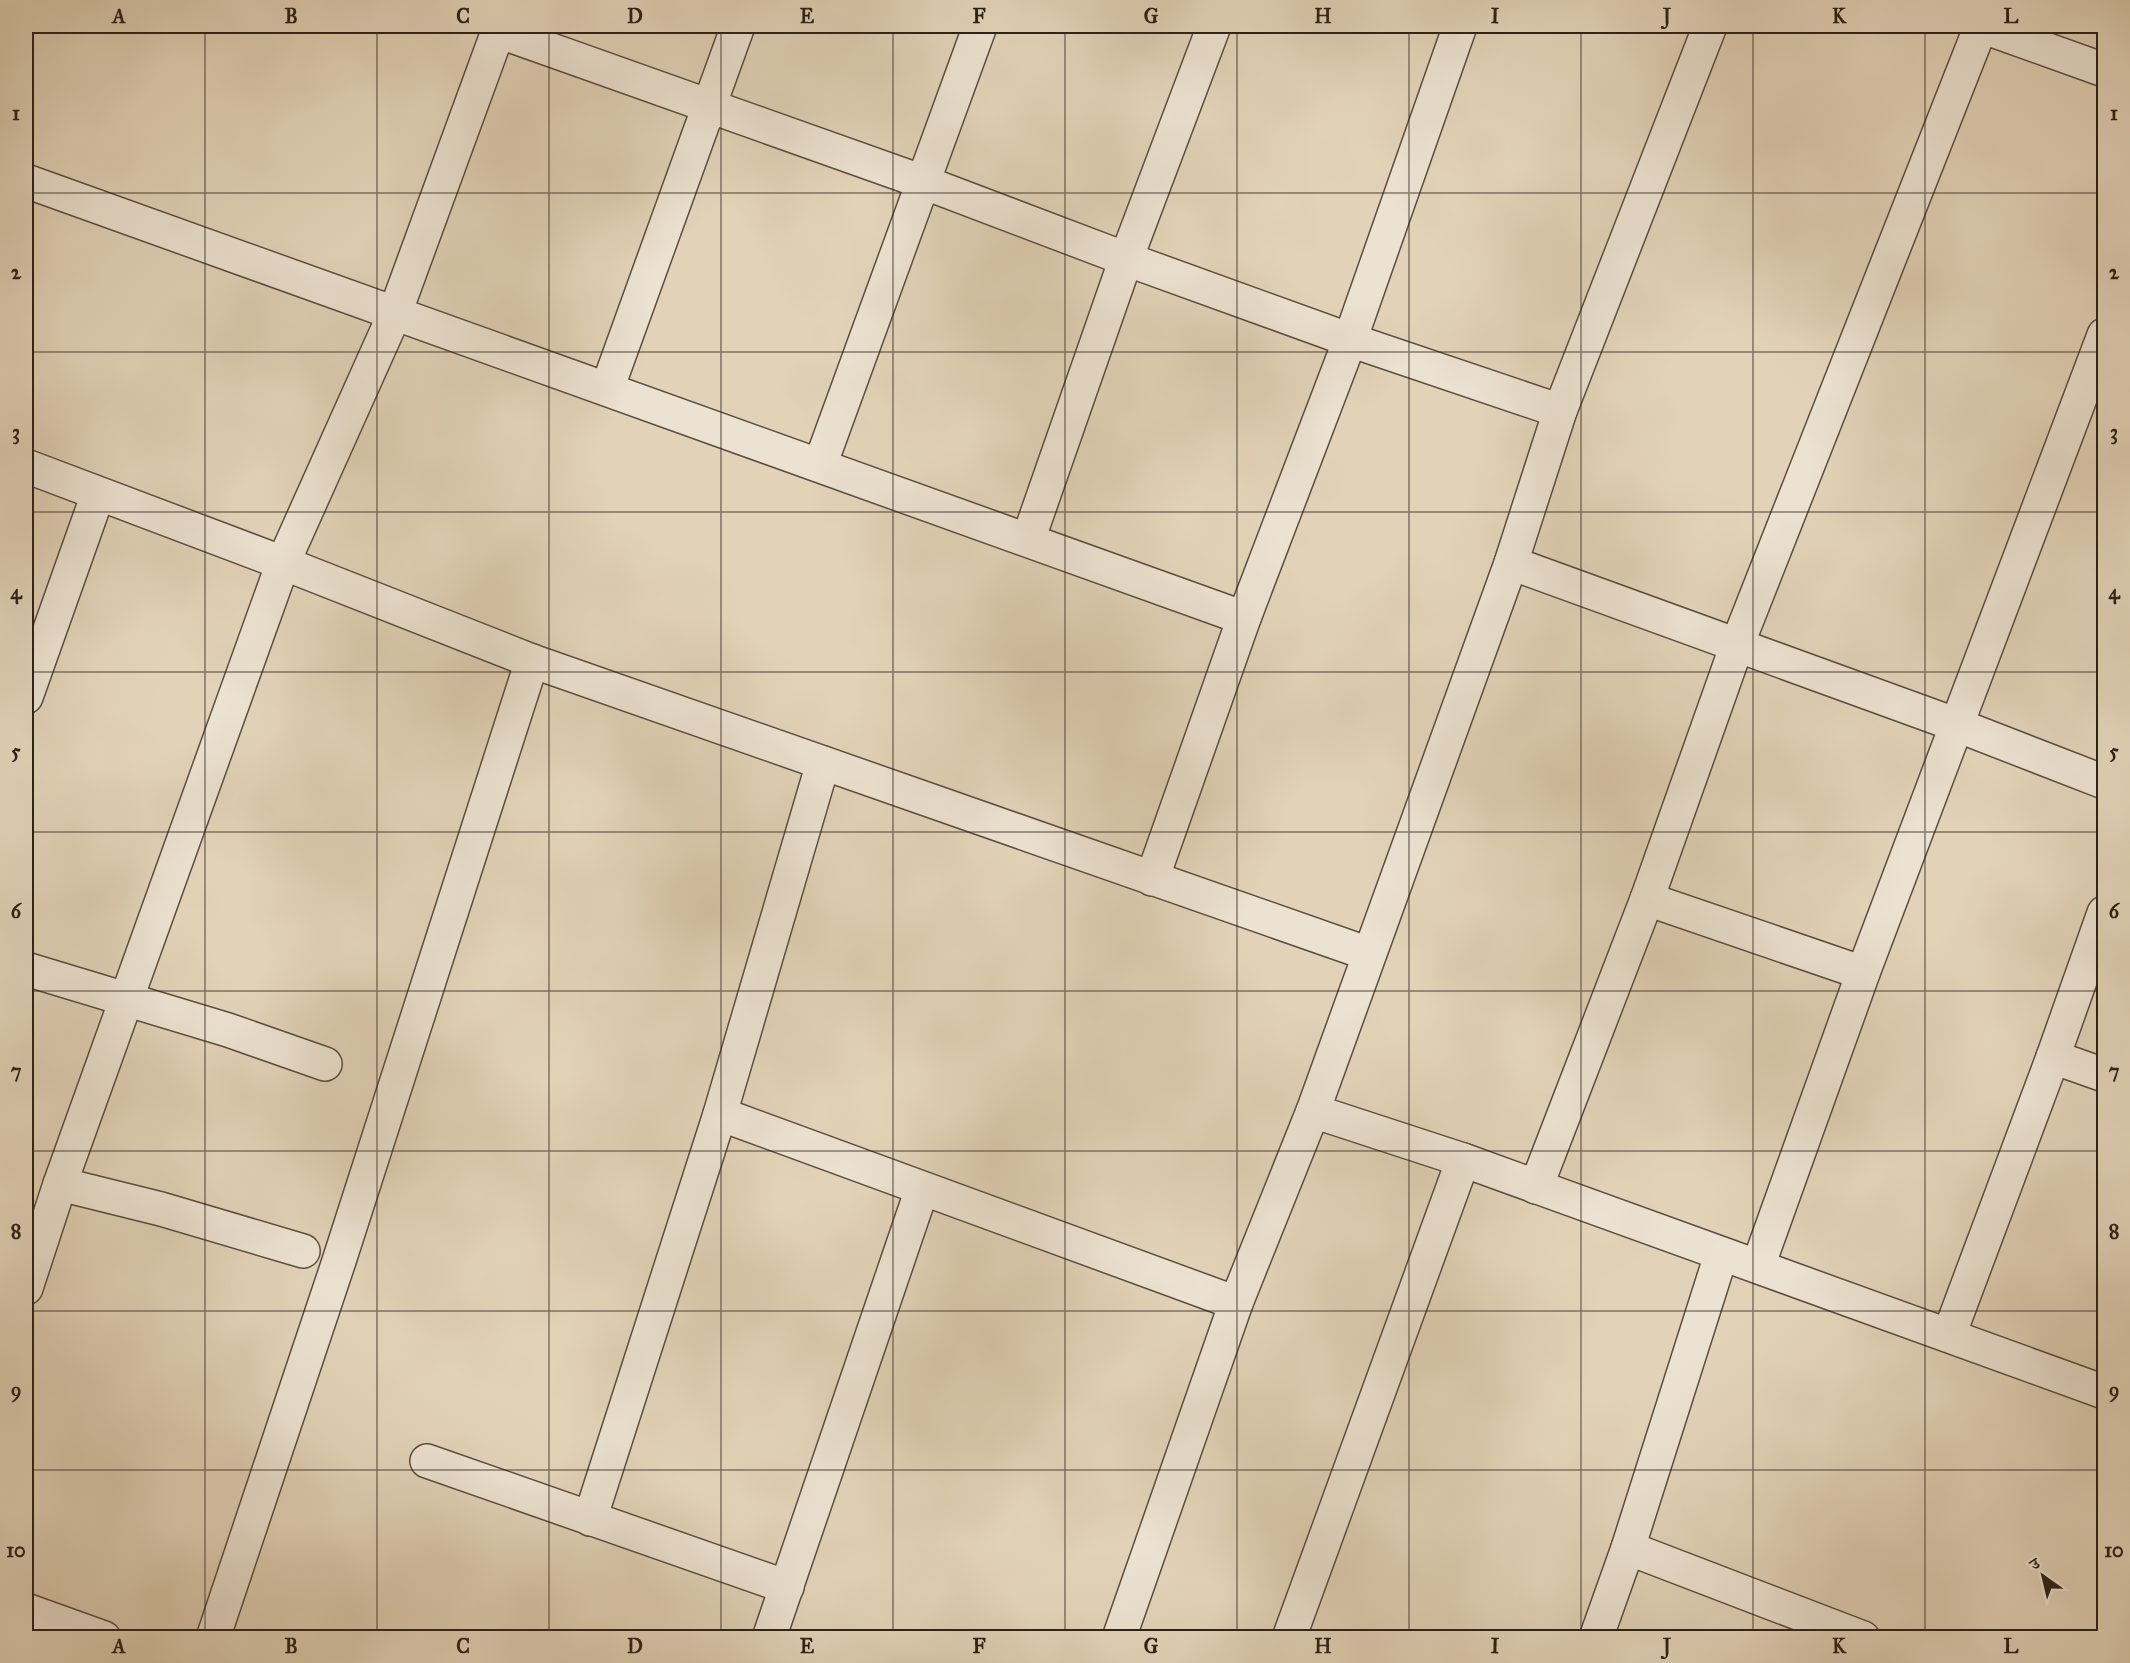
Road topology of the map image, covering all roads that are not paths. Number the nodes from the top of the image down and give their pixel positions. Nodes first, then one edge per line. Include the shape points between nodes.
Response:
1 (738, 26) edge
2 (980, 26) edge
3 (1214, 26) edge
4 (1460, 26) edge
5 (1710, 26) edge
6 (1981, 26) edge
7 (499, 28) edge
8 (2104, 70) edge
9 (708, 106) junction
10 (26, 181) edge
11 (923, 182) junction
12 (1126, 260) junction
13 (395, 313) junction
14 (2104, 335) edge
15 (1350, 340) junction
16 (607, 389) junction
17 (1560, 411) junction
18 (820, 465) junction
19 (26, 466) edge
20 (98, 494) junction
21 (1028, 540) junction
22 (283, 563) junction
23 (1511, 563) junction
24 (1244, 618) junction
25 (1737, 645) junction
26 (532, 661) junction
27 (26, 697) edge
28 (1957, 725) junction
29 (823, 763) junction
30 (2104, 782) edge
31 (1152, 879) junction
32 (1647, 899) junction
33 (2104, 913) edge
34 (1369, 954) junction
35 (26, 969) edge
36 (1863, 973) junction
37 (126, 999) junction
38 (2053, 1057) junction
39 (325, 1064) dead end
40 (2104, 1075) edge
41 (1313, 1111) junction
42 (720, 1114) junction
43 (1463, 1160) junction
44 (60, 1184) junction
45 (1536, 1187) junction
46 (922, 1189) junction
47 (303, 1251) dead end
48 (1722, 1255) junction
49 (1758, 1266) junction
50 (26, 1288) edge
51 (1236, 1303) junction
52 (1949, 1335) junction
53 (2104, 1392) edge
54 (427, 1461) dead end
55 (591, 1519) junction
56 (1628, 1548) junction
57 (788, 1587) junction
58 (26, 1610) edge
59 (104, 1638) edge
60 (213, 1638) edge
61 (769, 1638) edge
62 (1119, 1638) edge
63 (1289, 1638) edge
64 (1596, 1638) edge
65 (1863, 1638) edge

1 - 9 street
2 - 11 street
3 - 12 street
4 - 15 street
5 - 17 street
6 - 8 street
6 - 25 street
7 - 9 street
7 - 13 street
9 - 11 street
9 - 16 street
10 - 13 street
11 - 12 street
11 - 18 street
12 - 15 street
12 - 21 street
13 - 16 street
13 - 22 street
14 - 28 street
15 - 17 street
15 - 24 street
16 - 18 street
17 - 23 street
18 - 21 street
19 - 20 street
20 - 22 street
20 - 27 street
21 - 24 street
22 - 26 street
22 - 37 street
23 - 25 street
23 - 34 street
24 - 31 street
25 - 28 street
25 - 32 street
26 - 29 street
26 - 60 street
28 - 30 street
28 - 36 street
29 - 31 street
29 - 42 street
31 - 34 street
32 - 36 street
32 - 45 street
33 - 38 street
34 - 41 street
35 - 37 street
36 - 49 street
37 - 39 street
37 - 44 street
38 - 40 street
38 - 52 street
41 - 43 street
41 - 51 street
42 - 46 street
42 - 55 street
43 - 45 street
43 - 63 street
44 - 47 street
44 - 50 street
45 - 48 street
46 - 51 street
46 - 57 street
48 - 49 street
48 - 56 street
49 - 52 street
51 - 62 street
52 - 53 street
54 - 55 street
55 - 57 street
56 - 64 street
56 - 65 street
57 - 61 street
58 - 59 street

